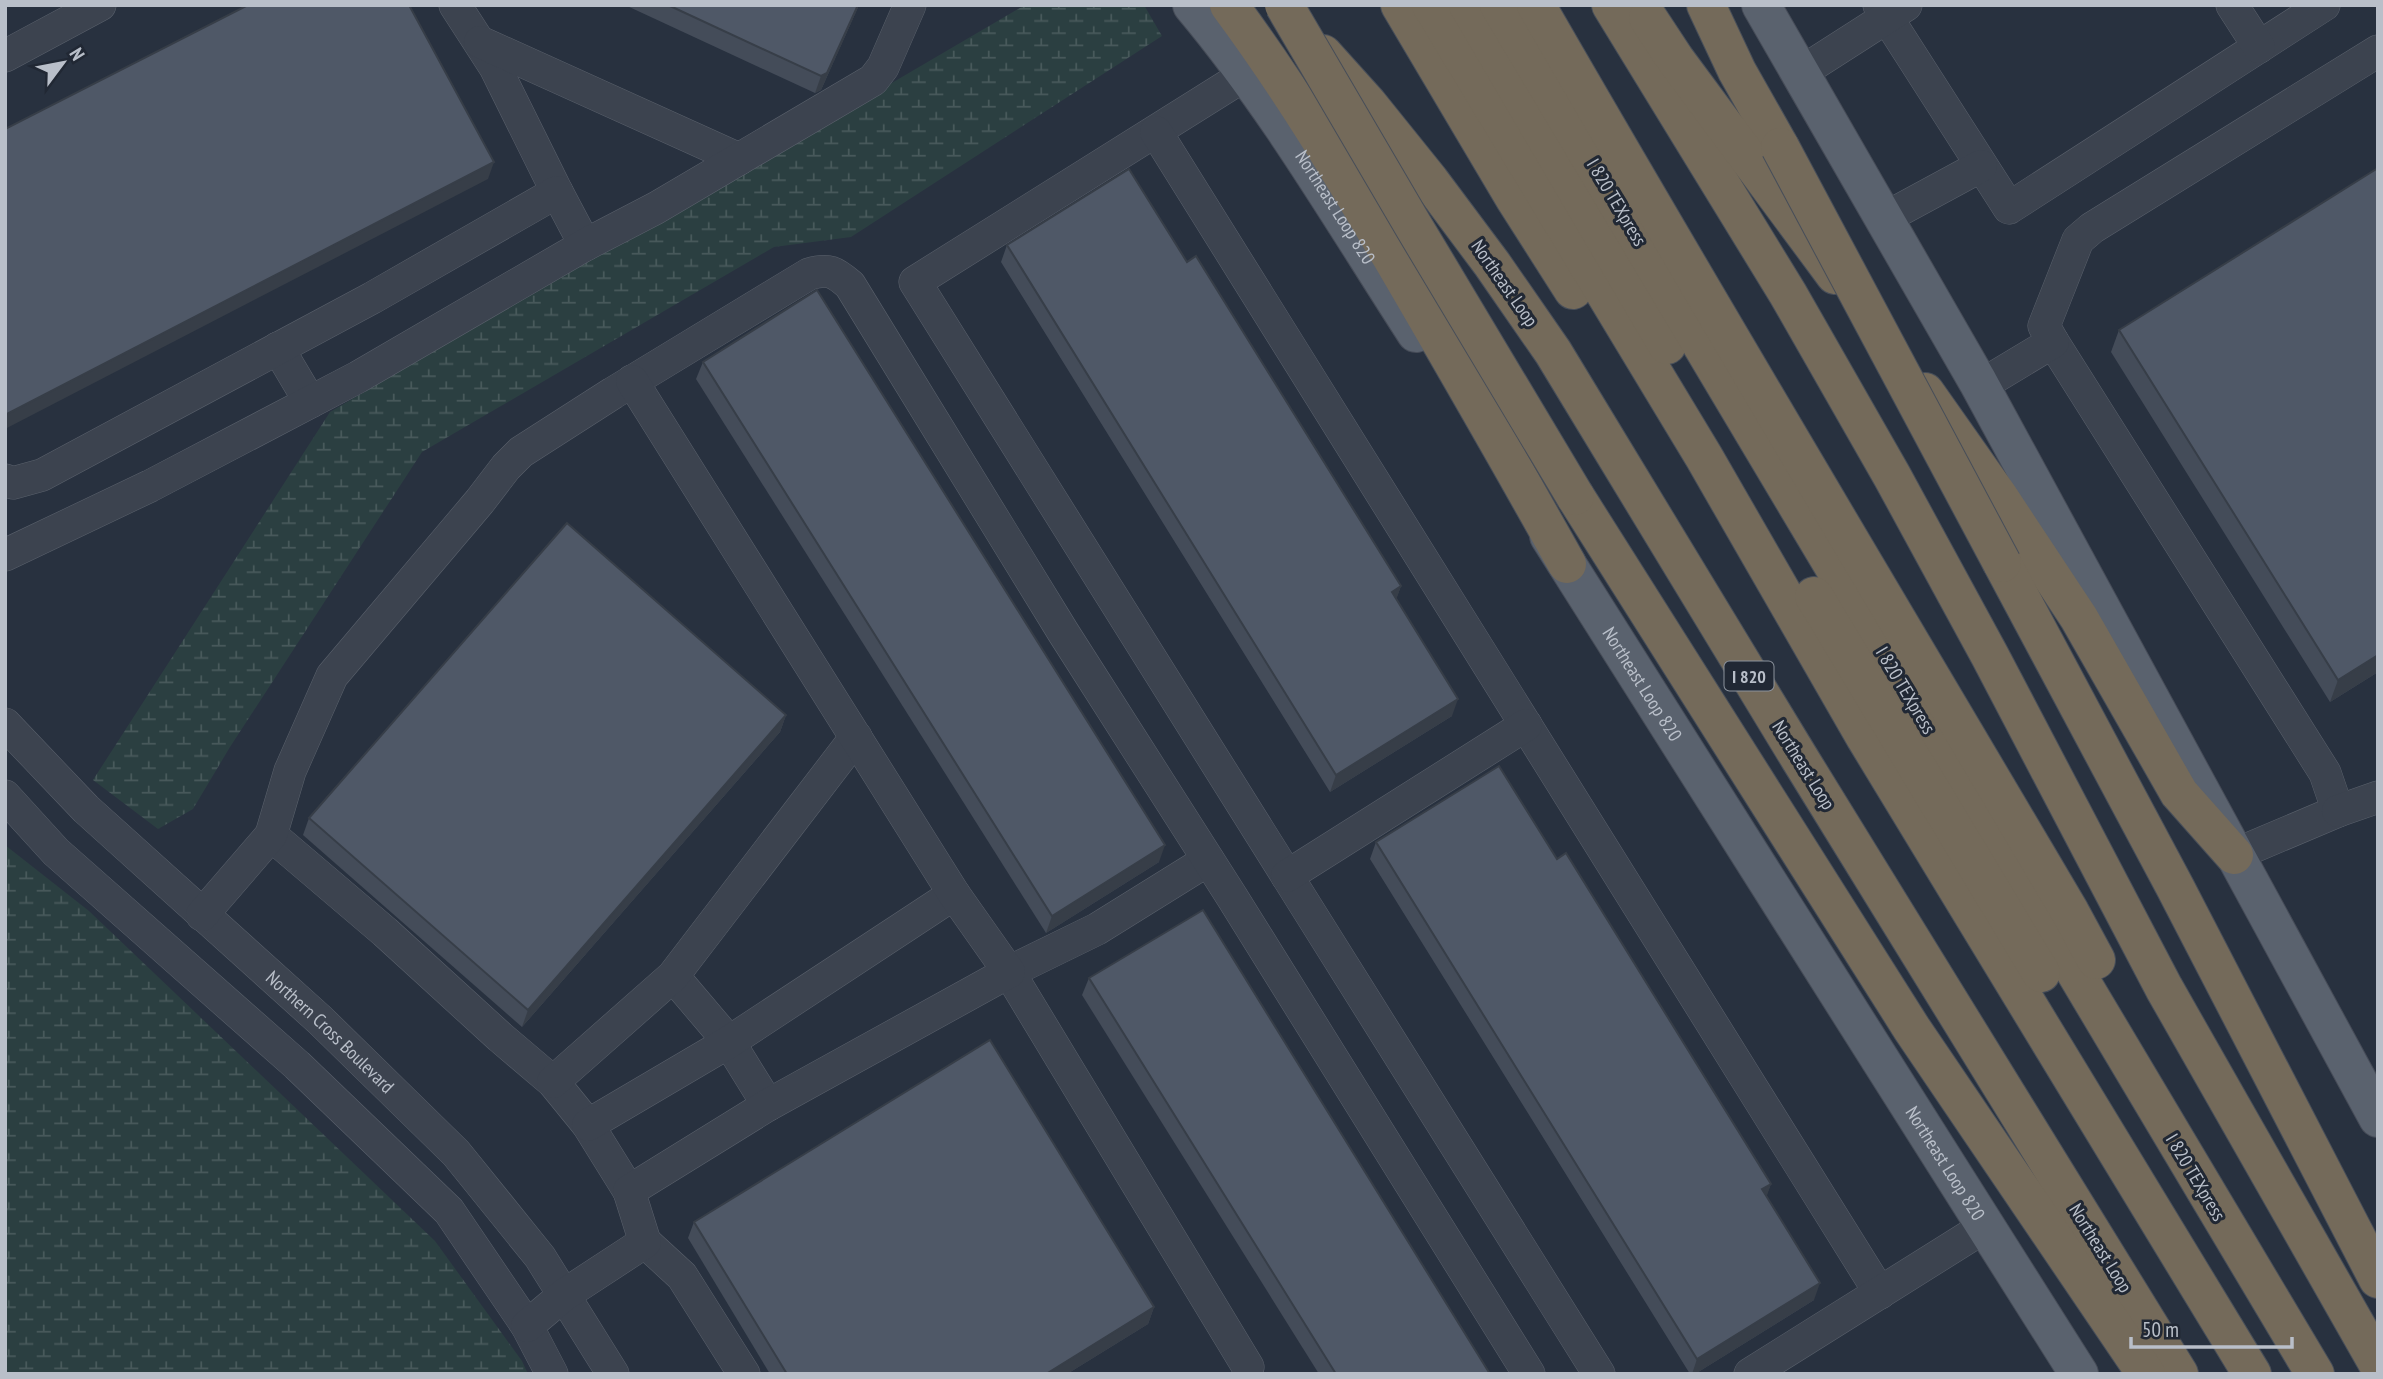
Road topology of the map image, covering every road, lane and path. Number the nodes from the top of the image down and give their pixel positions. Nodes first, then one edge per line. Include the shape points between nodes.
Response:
1 (100, 5) edge
2 (455, 5) edge
3 (911, 5) edge
4 (1192, 5) edge
5 (1229, 5) edge
6 (1282, 5) edge
7 (1399, 5) edge
8 (1431, 5) edge
9 (1468, 5) edge
10 (1499, 5) edge
11 (1536, 5) edge
12 (1558, 5) edge
13 (1611, 5) edge
14 (1640, 5) edge
15 (1682, 5) edge
16 (1706, 5) edge
17 (1761, 5) edge
18 (2232, 5) edge
19 (2324, 5) edge
20 (1891, 9) edge
21 (480, 42) junction
22 (2259, 47) junction
23 (2378, 51) edge
24 (5, 56) edge
25 (1737, 71) junction
26 (1800, 73) junction
27 (1245, 75) junction
28 (1156, 132) junction
29 (739, 159) junction
30 (1981, 166) junction
31 (557, 192) junction
32 (1885, 218) junction
33 (585, 245) junction
34 (1732, 338) junction
35 (2053, 342) junction
36 (278, 348) junction
37 (632, 381) junction
38 (1980, 386) junction
39 (310, 402) junction
40 (5, 480) edge
41 (5, 555) edge
42 (1567, 564) junction
43 (5, 724) edge
44 (1526, 725) junction
45 (856, 737) junction
46 (1865, 737) junction
47 (5, 796) edge
48 (2378, 797) edge
49 (2338, 811) junction
50 (271, 835) junction
51 (2234, 855) junction
52 (1208, 860) junction
53 (1287, 876) junction
54 (954, 894) junction
55 (202, 915) junction
56 (1009, 972) junction
57 (673, 976) junction
58 (729, 1042) junction
59 (553, 1082) junction
60 (768, 1105) junction
61 (2378, 1118) edge
62 (588, 1125) junction
63 (629, 1191) junction
64 (1986, 1226) junction
65 (645, 1242) junction
66 (2245, 1259) junction
67 (2378, 1279) edge
68 (1880, 1293) junction
69 (564, 1295) junction
70 (527, 1326) junction
71 (2378, 1364) edge
72 (1246, 1371) edge
73 (551, 1374) edge
74 (613, 1374) edge
75 (744, 1374) edge
76 (1529, 1374) edge
77 (1599, 1374) edge
78 (1750, 1374) edge
79 (2079, 1374) edge
80 (2146, 1374) edge
81 (2179, 1374) edge
82 (2252, 1374) edge
83 (2283, 1374) edge
84 (2315, 1374) edge

1 - 24 street
2 - 21 street
3 - 29 street via 873,80
4 - 27 main road, Northeast Loop 820
5 - 42 highway via 1349,186
6 - 80 highway, bridge via 1575,496 1912,1029
6 - 81 highway, Northeast Loop / I 820 via 1430,181 1553,352
7 - 46 highway via 1515,199
8 - 46 highway via 1704,457
9 - 83 highway, I 820 TEXpress via 1897,737
10 - 66 highway, I 820 TEXpress
11 - 34 highway
12 - 34 highway via 1714,283
13 - 71 highway via 1788,294 1892,476 2164,988
14 - 51 highway via 1675,59 1992,486 2079,618 2179,793
15 - 25 highway
16 - 25 highway
17 - 26 main road
18 - 22 street
19 - 22 street
20 - 26 street
20 - 30 street
21 - 29 street
21 - 31 street
22 - 30 street via 2009,208
23 - 35 street via 2078,240 2044,326
25 - 67 highway, bridge via 2175,887
26 - 32 main road
27 - 28 street
27 - 42 main road, Northeast Loop 820
28 - 44 street
28 - 53 street via 915,282
29 - 33 street
30 - 32 street
31 - 33 street
31 - 36 street
32 - 38 main road
33 - 39 street
34 - 66 highway via 2070,912 2225,1198
35 - 38 street
35 - 49 street via 2325,773
36 - 39 street
36 - 40 street via 42,475 13,483
37 - 45 street
37 - 50 street via 521,452 332,676 290,771
37 - 52 street via 809,274 824,270 839,274
38 - 51 main road
39 - 41 street
42 - 64 main road, Northeast Loop 820
43 - 55 street, Northern Cross Boulevard via 86,809
44 - 53 street
44 - 68 street
45 - 54 street
45 - 57 street
46 - 82 highway
47 - 70 street via 56,852 297,1065 449,1211
48 - 49 street
49 - 51 street
50 - 55 street
50 - 59 street
51 - 61 main road
52 - 56 street via 1097,929
52 - 76 street
53 - 77 street
54 - 56 street
54 - 58 street
55 - 69 street, Northern Cross Boulevard via 320,1020 456,1153 540,1257
56 - 60 street
56 - 72 street
57 - 58 street
57 - 59 street
58 - 60 street
58 - 62 street
59 - 62 street
60 - 63 street
62 - 63 street
63 - 65 street
64 - 68 street
64 - 79 main road, Northeast Loop 820
65 - 69 street
65 - 75 street via 682,1276
66 - 84 highway, I 820 TEXpress
68 - 78 street
69 - 70 street
69 - 74 street, Northern Cross Boulevard
70 - 73 street

